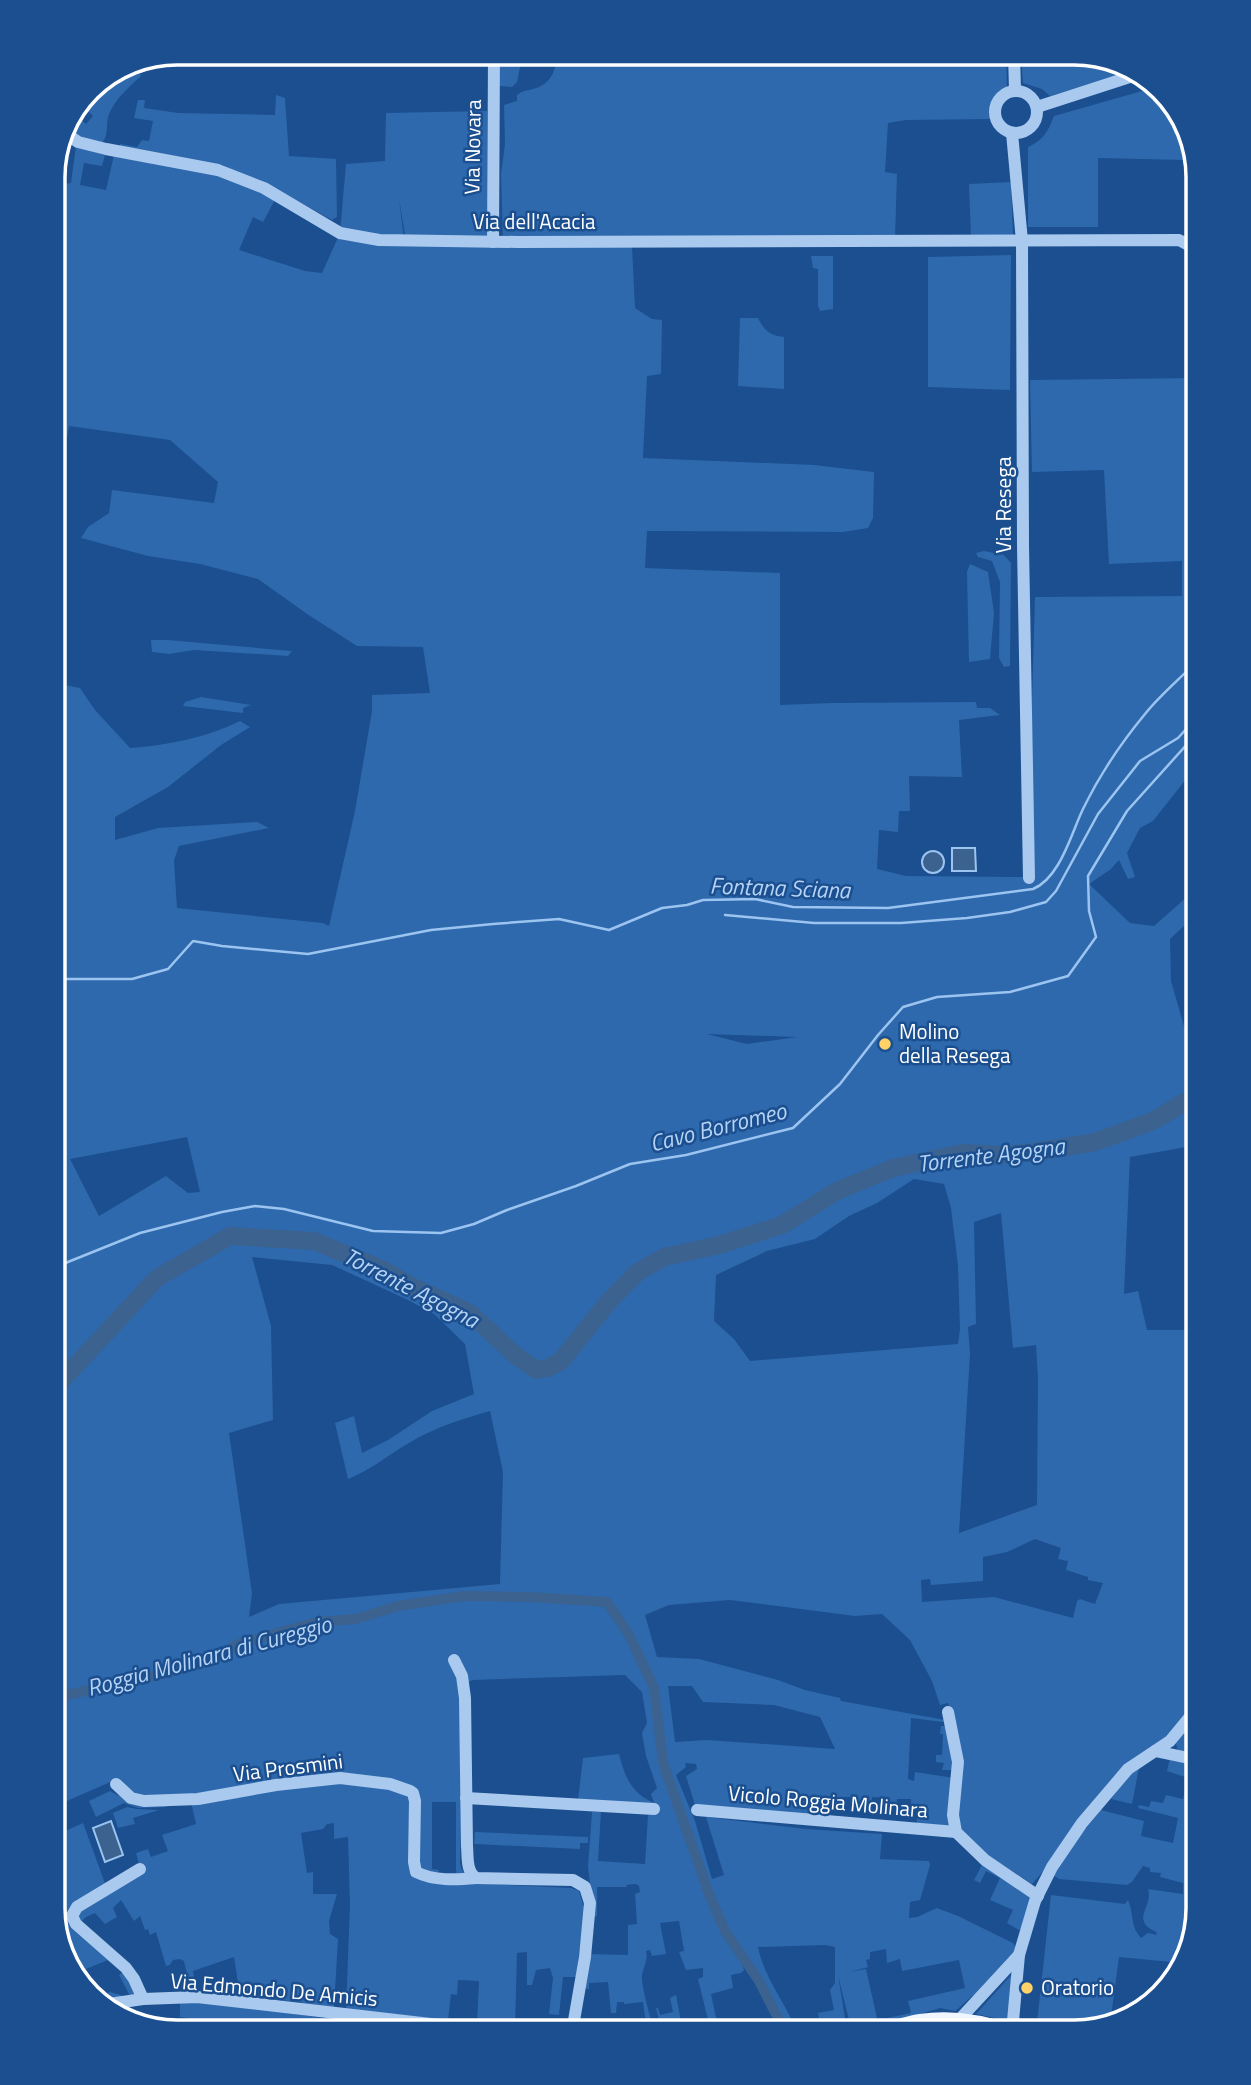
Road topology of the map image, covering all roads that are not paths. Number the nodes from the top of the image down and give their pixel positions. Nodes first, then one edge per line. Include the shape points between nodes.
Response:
1 (495, 65) edge
2 (1014, 65) edge
3 (1127, 78) edge
4 (1015, 91) junction
5 (1037, 107) junction
6 (1012, 133) junction
7 (72, 138) edge
8 (1022, 241) junction
9 (492, 242) junction
10 (1186, 244) edge
11 (1030, 878) dead end
12 (454, 1660) dead end
13 (948, 1712) dead end
14 (1186, 1722) edge
15 (1155, 1751) junction
16 (1186, 1757) edge
17 (116, 1784) dead end
18 (466, 1798) junction
19 (654, 1809) dead end
20 (697, 1810) dead end
21 (956, 1832) junction
22 (140, 1869) dead end
23 (476, 1878) junction
24 (1038, 1896) junction
25 (1019, 1955) junction
26 (143, 1999) junction
27 (118, 2003) edge
28 (393, 2020) edge
29 (574, 2020) edge
30 (960, 2020) edge
31 (1010, 2020) edge

1 - 9 street, Via Novara
2 - 4 street
3 - 5 street
4 - 5 street via 1027,94
4 - 6 street via 1003,96 996,107 997,120
5 - 6 street via 1036,120 1029,129
6 - 8 street, Via Resega
7 - 9 street, Via dell'Acacia via 218,170 264,188 340,233 379,240
8 - 9 street, Via dell'Acacia
8 - 10 street, Via dell'Acacia via 1179,240
8 - 11 street, Via Resega
12 - 18 street via 465,1698
13 - 21 street via 958,1762
14 - 15 street
15 - 16 street
15 - 24 street via 1128,1769 1082,1824
17 - 23 street, Via Prosmini via 131,1798 155,1801 340,1778 390,1784 412,1793 415,1801 416,1872 425,1877
18 - 19 street
18 - 23 street via 469,1869
20 - 21 street, Vicolo Roggia Molinara
21 - 24 street via 985,1860
22 - 26 street via 77,1907 72,1916 126,1968
23 - 29 street, Via Prosmini via 573,1880 585,1887 589,1918
24 - 25 street
25 - 30 street
25 - 31 street
26 - 27 street, Via Edmondo De Amicis
26 - 28 street, Via Edmondo De Amicis via 197,1997

